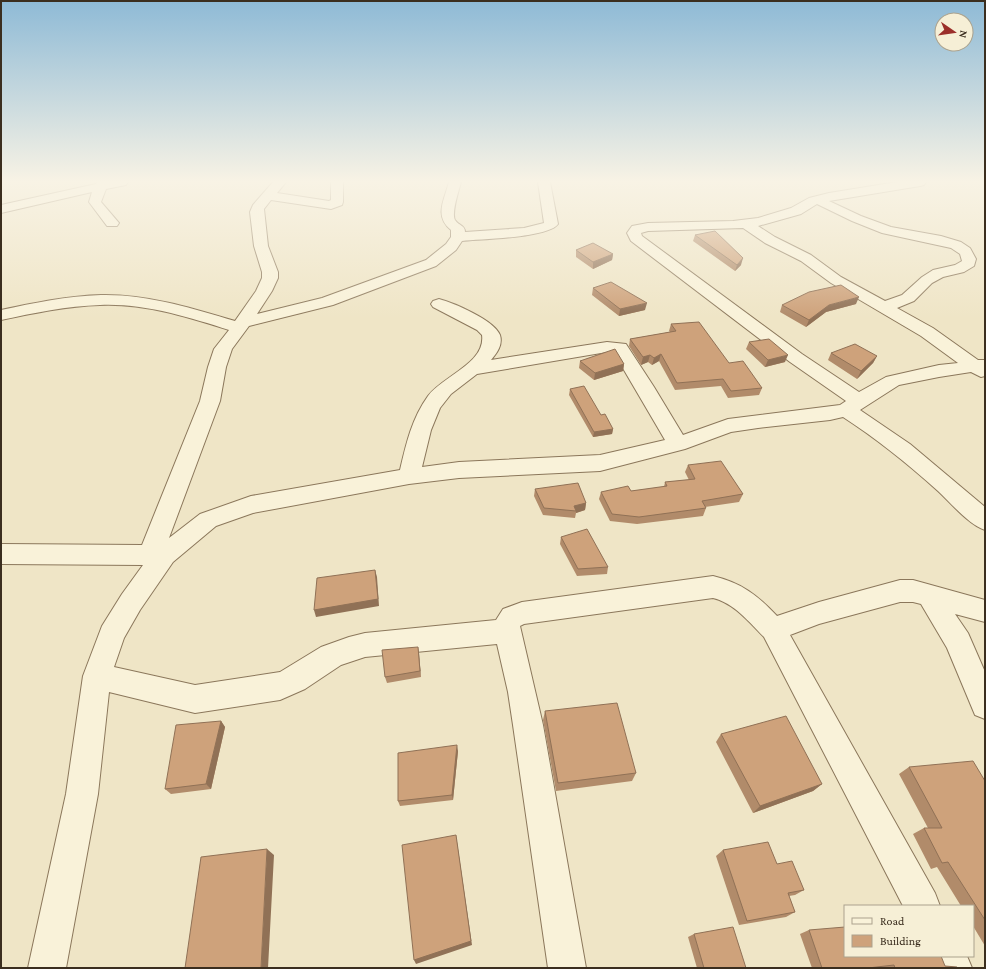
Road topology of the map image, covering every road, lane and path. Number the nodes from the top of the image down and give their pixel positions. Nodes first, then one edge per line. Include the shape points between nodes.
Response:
1 (258, 227) edge
2 (456, 227) edge
3 (543, 227) edge
4 (647, 227) edge
5 (751, 227) edge
6 (879, 227) edge
7 (458, 238) junction
8 (439, 304) dead end
9 (883, 308) junction
10 (1, 315) edge
11 (241, 325) junction
12 (981, 368) edge
13 (472, 369) junction
14 (852, 406) junction
15 (678, 444) junction
16 (409, 476) junction
17 (985, 521) edge
18 (1, 554) edge
19 (157, 555) junction
20 (929, 595) junction
21 (985, 610) edge
22 (773, 629) junction
23 (507, 631) junction
24 (97, 676) junction
25 (985, 705) edge
26 (921, 905) edge
27 (948, 957) edge
28 (47, 968) edge
29 (567, 968) edge
30 (953, 968) edge

1 - 11 street via 270,278
2 - 7 street
3 - 7 street
4 - 14 street via 637,229 634,233 636,238 775,341
5 - 9 street via 806,258 836,280
6 - 9 street via 962,247 970,259 965,266 938,273 908,298
7 - 11 street via 431,263 327,302
8 - 13 street via 479,324 491,334 492,347
9 - 12 street via 927,332
10 - 11 street via 61,304 102,300 166,308
11 - 19 street via 223,349 210,401
12 - 14 street via 939,371 893,382
13 - 15 street via 607,347 620,348
13 - 16 street via 433,401 424,422
14 - 15 street via 830,414 728,426
14 - 17 street via 972,507
15 - 16 street via 600,463 459,470
16 - 19 street via 230,511 208,520
18 - 19 street
19 - 24 street via 112,634
20 - 21 street
20 - 22 street via 900,591 819,613
20 - 25 street via 958,642
22 - 23 street via 745,601 727,590 713,587 522,613 510,617 506,623
22 - 26 street
23 - 24 street via 365,645 331,656 295,680 280,686 195,699
23 - 29 street via 528,725
24 - 28 street via 82,794
27 - 30 street

